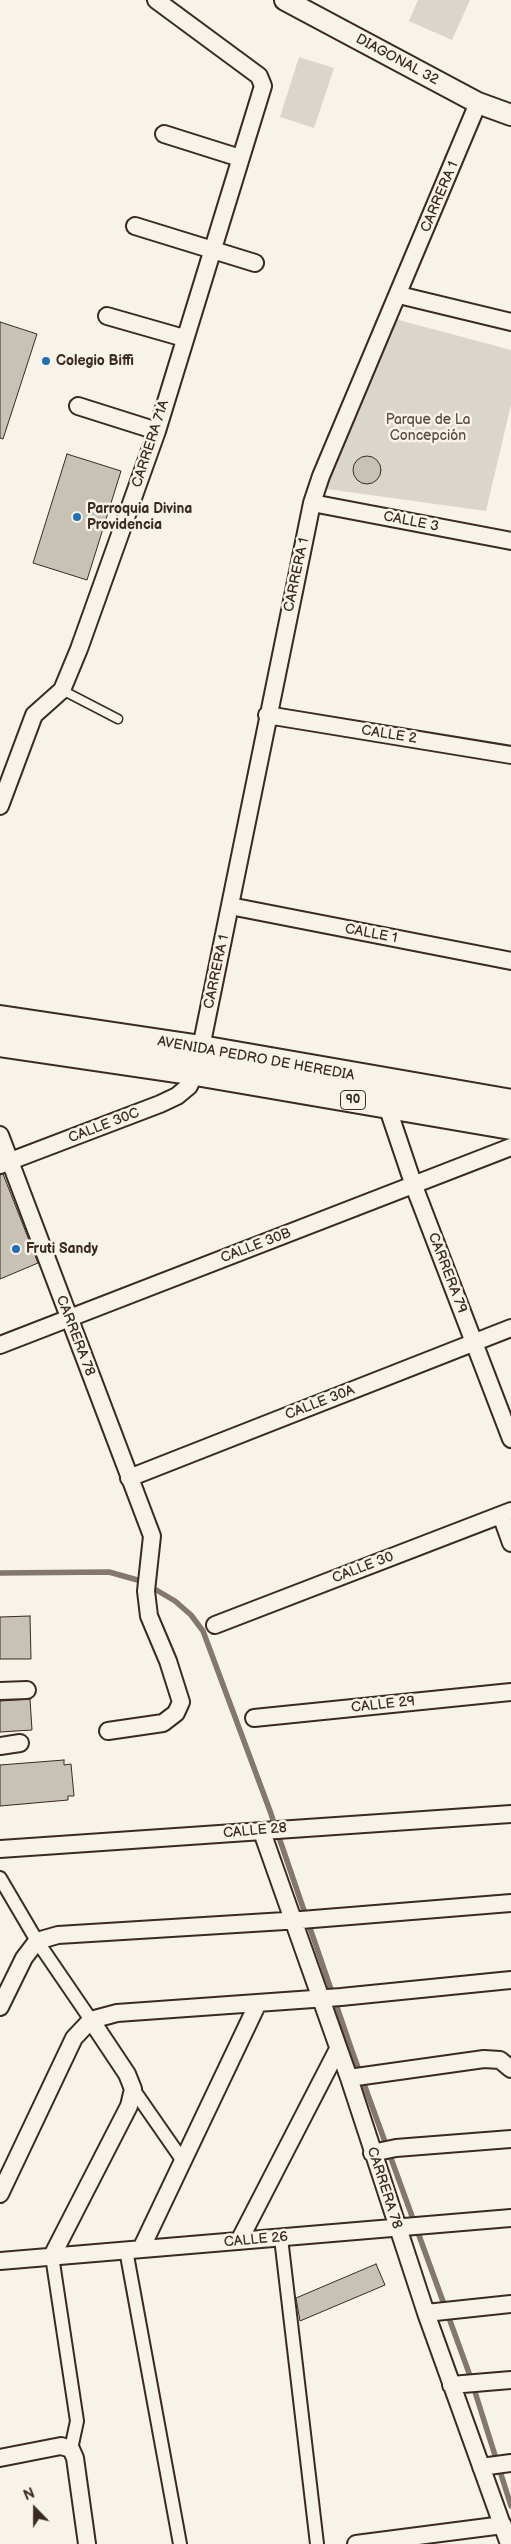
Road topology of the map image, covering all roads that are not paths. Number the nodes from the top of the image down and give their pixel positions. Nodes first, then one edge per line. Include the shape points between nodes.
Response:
1 (156, 0) edge
2 (285, 0) edge
3 (478, 103) junction
4 (511, 116) edge
5 (164, 134) dead end
6 (240, 158) junction
7 (135, 226) dead end
8 (212, 250) junction
9 (255, 263) dead end
10 (399, 295) junction
11 (106, 316) dead end
12 (511, 322) edge
13 (184, 338) junction
14 (78, 406) dead end
15 (157, 431) junction
16 (312, 503) junction
17 (511, 541) edge
18 (62, 690) junction
19 (267, 715) junction
20 (118, 719) dead end
21 (511, 755) edge
22 (0, 806) edge
23 (230, 906) junction
24 (511, 961) edge
25 (0, 1019) edge
26 (0, 1043) edge
27 (198, 1060) junction
28 (511, 1103) edge
29 (387, 1106) junction
30 (511, 1126) edge
31 (0, 1135) edge
32 (511, 1147) edge
33 (5, 1163) edge
34 (414, 1186) junction
35 (68, 1318) junction
36 (511, 1328) edge
37 (473, 1343) junction
38 (0, 1345) edge
39 (511, 1439) edge
40 (129, 1478) junction
41 (506, 1513) edge
42 (511, 1543) edge
43 (215, 1625) dead end
44 (28, 1690) dead end
45 (0, 1691) edge
46 (511, 1692) edge
47 (254, 1718) dead end
48 (108, 1731) dead end
49 (20, 1743) dead end
50 (0, 1746) edge
51 (511, 1814) edge
52 (265, 1831) junction
53 (0, 1849) edge
54 (0, 1878) edge
55 (511, 1903) edge
56 (297, 1920) junction
57 (37, 1941) junction
58 (511, 1980) edge
59 (329, 1998) junction
60 (258, 2003) junction
61 (0, 2007) edge
62 (91, 2020) junction
63 (338, 2049) junction
64 (511, 2069) edge
65 (358, 2077) junction
66 (133, 2089) junction
67 (511, 2139) edge
68 (383, 2151) junction
69 (183, 2161) junction
70 (0, 2194) edge
71 (511, 2218) edge
72 (411, 2228) junction
73 (281, 2238) junction
74 (239, 2241) junction
75 (134, 2250) junction
76 (52, 2256) junction
77 (0, 2261) edge
78 (511, 2304) edge
79 (440, 2312) junction
80 (511, 2380) edge
81 (457, 2384) junction
82 (71, 2449) junction
83 (1, 2455) edge
84 (498, 2465) edge
85 (502, 2525) junction
86 (464, 2537) edge
87 (87, 2544) edge
88 (180, 2544) edge
89 (317, 2544) edge
90 (356, 2544) edge
91 (509, 2544) edge

1 - 6 street, CARRERA 71A via 259,76 263,86
2 - 3 street, DIAGONAL 32
3 - 4 street, DIAGONAL 32
3 - 10 street, CARRERA 1
5 - 6 street
6 - 8 street, CARRERA 71A
7 - 8 street
8 - 9 street
8 - 13 street, CARRERA 71A
10 - 12 street
10 - 16 street, CARRERA 1
11 - 13 street
13 - 15 street, CARRERA 71A
14 - 15 street
15 - 18 street, CARRERA 71A
16 - 17 street, CALLE 3
16 - 19 street, CARRERA 1
18 - 20 lane
18 - 22 street, CARRERA 71A via 34,714
19 - 21 street, CALLE 2
19 - 23 street, CARRERA 1
23 - 24 street, CALLE 1
23 - 27 street, CARRERA 1
25 - 27 highway, AVENIDA PEDRO DE HEREDIA / 90
26 - 27 highway, AVENIDA PEDRO DE HEREDIA / 90
27 - 28 highway, AVENIDA PEDRO DE HEREDIA / 90
27 - 29 highway, AVENIDA PEDRO DE HEREDIA / 90
27 - 33 street, CALLE 30C via 188,1086 177,1096
29 - 30 highway, AVENIDA PEDRO DE HEREDIA / 90
29 - 34 street, CARRERA 79
31 - 33 street, CARRERA 78
32 - 34 street, CALLE 30B
33 - 35 street, CARRERA 78
34 - 35 street, CALLE 30B
34 - 37 street, CARRERA 79
35 - 38 street, CALLE 30B
35 - 40 street, CARRERA 78
36 - 37 street, CALLE 30A
37 - 39 street, CARRERA 79
37 - 40 street, CALLE 30A
40 - 48 street, CARRERA 78 via 152,1541 147,1587 149,1616 181,1702 176,1713 163,1723
41 - 42 street
41 - 43 street, CALLE 30
44 - 45 street
46 - 47 street, CALLE 29
49 - 50 street
51 - 52 street, CALLE 28
52 - 53 street, CALLE 28
52 - 56 street, CARRERA 78
54 - 57 street
55 - 56 street
56 - 57 street via 58,1935
56 - 59 street, CARRERA 78
57 - 61 street via 24,1958
57 - 62 street
58 - 59 street
59 - 60 street
59 - 63 street, CARRERA 78
60 - 62 street via 117,2014
60 - 69 street
62 - 66 street via 127,2074
62 - 70 street via 74,2038
63 - 65 street, CARRERA 78
63 - 74 street
64 - 65 street via 500,2060 484,2059
65 - 68 street, CARRERA 78
66 - 69 street
66 - 76 street via 129,2106
67 - 68 street
68 - 72 street, CARRERA 78
69 - 75 street
71 - 72 street, CALLE 26
72 - 73 street, CALLE 26
72 - 79 street, CARRERA 78
73 - 74 street, CALLE 26
73 - 89 street
74 - 75 street, CALLE 26
75 - 76 street, CALLE 26
75 - 88 street
76 - 77 street, CALLE 26
76 - 82 street via 77,2421
78 - 79 street
79 - 81 street, CARRERA 78
80 - 81 street
81 - 84 street, CARRERA 78
82 - 83 street via 61,2446
82 - 87 street
84 - 85 street, CARRERA 78
85 - 86 street
85 - 91 street, CARRERA 78
86 - 90 street

